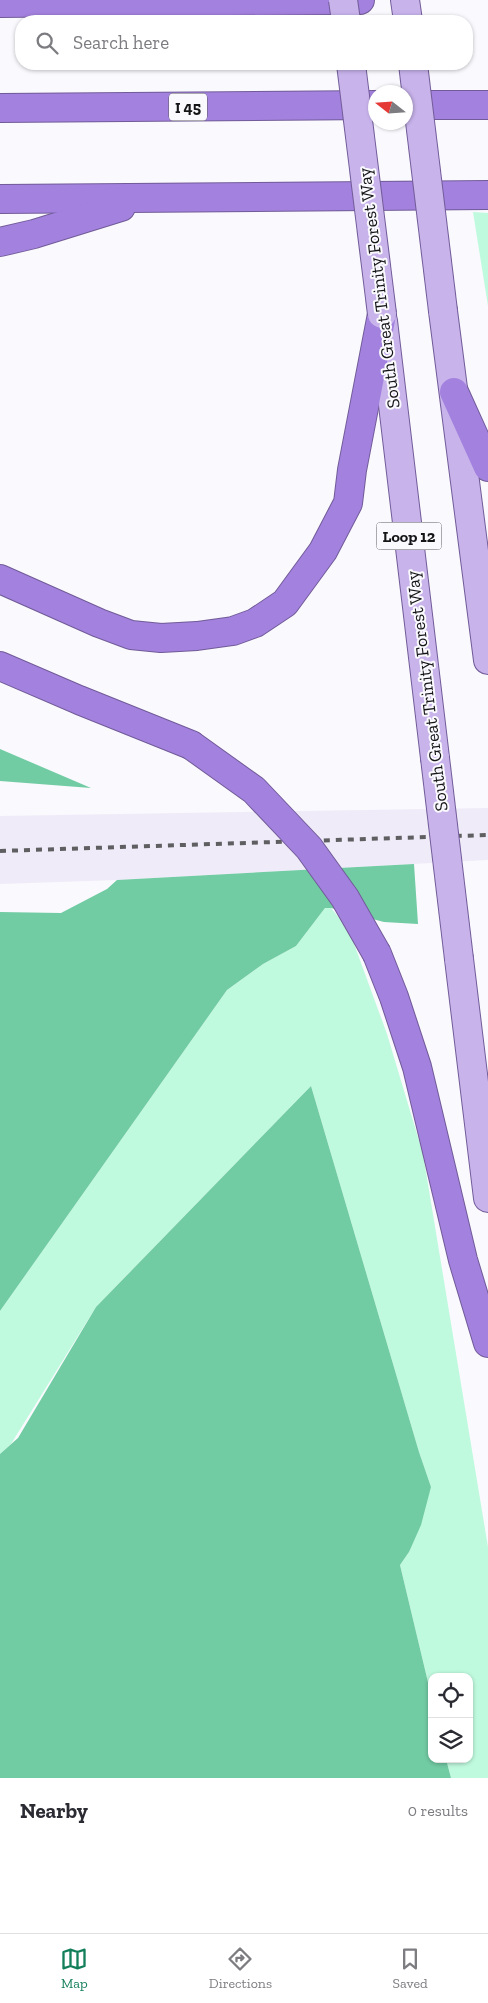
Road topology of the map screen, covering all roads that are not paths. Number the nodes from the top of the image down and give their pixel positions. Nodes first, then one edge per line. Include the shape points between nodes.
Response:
1 (343, 0) edge
2 (360, 0) edge
3 (405, 0) edge
4 (0, 2) edge
5 (345, 15) edge
6 (407, 15) edge
7 (352, 70) edge
8 (414, 70) edge
9 (413, 105) edge
10 (488, 105) edge
11 (368, 106) edge
12 (0, 108) edge
13 (488, 195) edge
14 (149, 198) junction
15 (0, 199) edge
16 (0, 242) edge
17 (382, 314) junction
18 (454, 392) junction
19 (488, 467) edge
20 (0, 579) edge
21 (488, 660) edge
22 (0, 666) edge
23 (488, 1198) edge
24 (488, 1343) edge

1 - 5 main road, bridge
2 - 4 highway
3 - 6 main road
7 - 17 main road, South Great Trinity Forest Way / Loop 12, bridge
8 - 18 main road, bridge
9 - 10 highway
11 - 12 highway, I 45
13 - 14 highway
14 - 15 highway
14 - 16 highway
17 - 20 highway via 348,503 323,551 286,603 255,623 233,631 161,638 131,635
17 - 23 main road, South Great Trinity Forest Way / Loop 12, bridge
18 - 19 highway
18 - 21 main road
22 - 24 highway, bridge via 191,745 254,790 309,848 345,898 376,954 394,997 417,1067 463,1260

